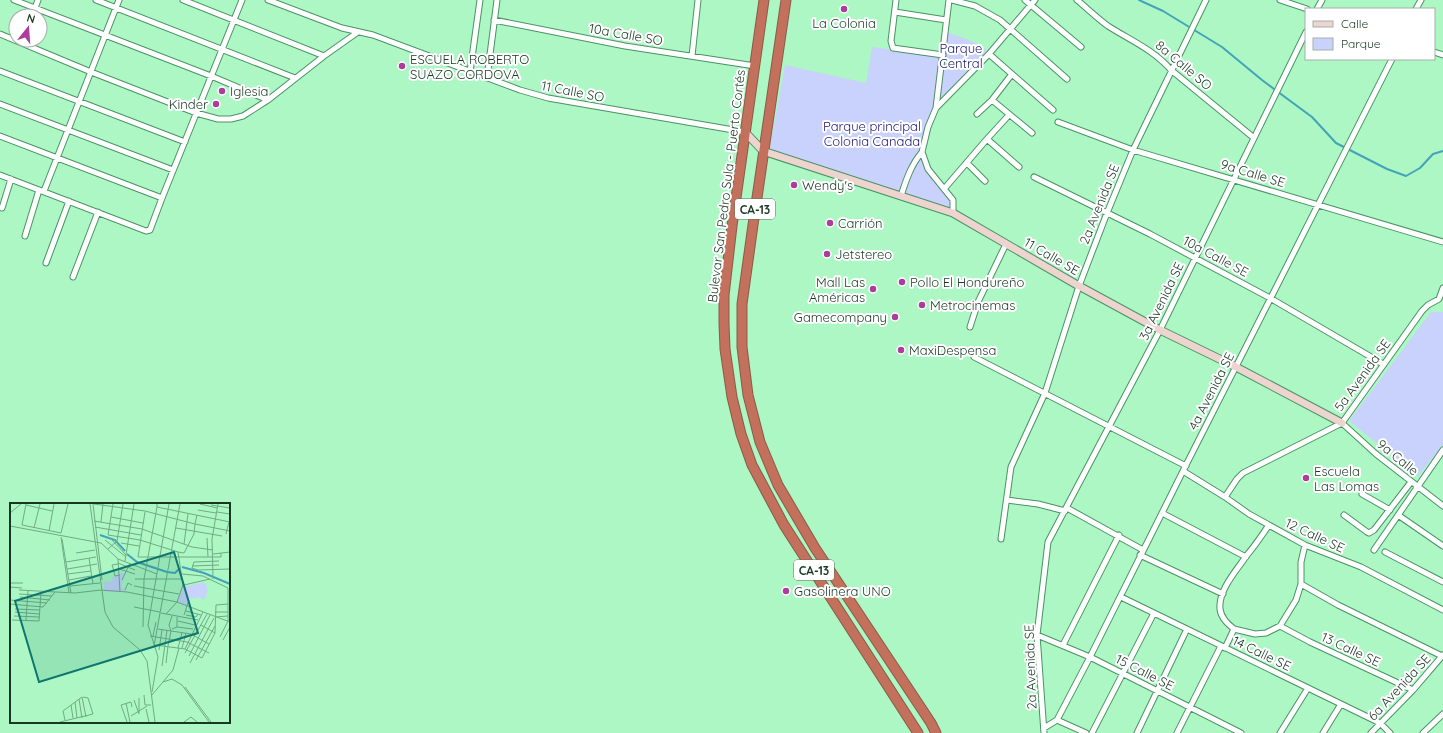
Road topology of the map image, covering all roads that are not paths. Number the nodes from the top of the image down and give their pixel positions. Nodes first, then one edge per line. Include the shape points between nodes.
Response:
1 (14, 0) edge
2 (38, 0) edge
3 (96, 0) edge
4 (119, 0) edge
5 (183, 0) edge
6 (242, 0) edge
7 (268, 0) edge
8 (480, 0) edge
9 (497, 0) edge
10 (698, 0) edge
11 (764, 0) edge
12 (786, 0) edge
13 (896, 0) edge
14 (950, 0) edge
15 (1025, 0) edge
16 (1035, 0) edge
17 (1077, 0) edge
18 (1206, 0) edge
19 (1280, 0) edge
20 (1031, 5) junction
21 (116, 7) junction
22 (35, 8) joint
23 (1305, 8) edge
24 (895, 12) junction
25 (48, 13) edge
26 (234, 20) junction
27 (494, 20) junction
28 (946, 20) junction
29 (1010, 28) junction
30 (358, 32) junction
31 (1305, 34) edge
32 (105, 36) junction
33 (1080, 47) dead end
34 (38, 48) edge
35 (222, 49) junction
36 (989, 54) junction
37 (943, 55) junction
38 (324, 56) junction
39 (692, 56) junction
40 (1391, 60) edge
41 (755, 66) junction
42 (1171, 70) junction
43 (0, 71) edge
44 (91, 72) junction
45 (470, 72) junction
46 (1012, 74) junction
47 (211, 76) junction
48 (295, 78) junction
49 (487, 78) junction
50 (1067, 79) dead end
51 (268, 100) junction
52 (992, 100) junction
53 (79, 101) junction
54 (0, 104) edge
55 (936, 108) junction
56 (1053, 110) dead end
57 (196, 113) junction
58 (977, 114) dead end
59 (1009, 114) junction
60 (1058, 122) dead end
61 (68, 130) junction
62 (745, 132) junction
63 (1032, 133) dead end
64 (0, 136) edge
65 (1254, 138) junction
66 (986, 139) junction
67 (185, 142) junction
68 (1133, 150) junction
69 (763, 151) junction
70 (922, 152) junction
71 (57, 158) junction
72 (967, 163) junction
73 (1019, 167) dead end
74 (173, 170) junction
75 (0, 175) edge
76 (1034, 177) dead end
77 (11, 179) junction
78 (1234, 179) junction
79 (985, 180) dead end
80 (944, 189) junction
81 (42, 190) junction
82 (901, 196) junction
83 (162, 198) junction
84 (70, 201) junction
85 (1318, 205) junction
86 (2, 208) dead end
87 (98, 212) junction
88 (953, 213) junction
89 (1107, 213) junction
90 (25, 236) dead end
91 (1443, 242) edge
92 (1006, 244) junction
93 (1195, 258) junction
94 (46, 263) dead end
95 (73, 277) dead end
96 (1079, 286) junction
97 (1443, 288) edge
98 (1270, 298) junction
99 (1441, 300) edge
100 (970, 327) dead end
101 (1160, 330) junction
102 (974, 357) dead end
103 (1383, 364) junction
104 (1236, 367) junction
105 (1045, 393) junction
106 (1342, 423) junction
107 (1109, 427) junction
108 (1443, 450) edge
109 (1186, 466) junction
110 (1182, 471) junction
111 (1411, 482) junction
112 (1418, 487) junction
113 (1362, 494) dead end
114 (1225, 497) junction
115 (1007, 500) junction
116 (1443, 506) edge
117 (1066, 509) junction
118 (1390, 510) junction
119 (1162, 513) junction
120 (1344, 515) dead end
121 (1398, 515) junction
122 (1269, 525) junction
123 (1119, 535) junction
124 (1001, 539) dead end
125 (1305, 545) junction
126 (1443, 546) edge
127 (1143, 550) junction
128 (1374, 550) dead end
129 (1385, 552) dead end
130 (1140, 555) junction
131 (1246, 557) junction
132 (1043, 581) joint
133 (1443, 582) edge
134 (1301, 584) junction
135 (1223, 594) junction
136 (1121, 597) junction
137 (1443, 610) edge
138 (1154, 613) junction
139 (1280, 626) junction
140 (1187, 629) junction
141 (1234, 629) junction
142 (1037, 635) junction
143 (1063, 645) junction
144 (1223, 647) junction
145 (1442, 656) edge
146 (1090, 657) junction
147 (1124, 674) junction
148 (1308, 688) junction
149 (1156, 690) junction
150 (1413, 690) junction
151 (1341, 704) junction
152 (1190, 707) junction
153 (1443, 714) edge
154 (1057, 720) junction
155 (1380, 723) junction
156 (1044, 731) edge
157 (918, 733) edge
158 (936, 733) edge
159 (1086, 733) edge
160 (1092, 733) edge
161 (1136, 733) edge
162 (1177, 733) edge
163 (1241, 733) edge
164 (1280, 733) edge
165 (1323, 733) edge
166 (1371, 733) edge
167 (1390, 733) edge
168 (1423, 733) edge

1 - 22 street
2 - 22 street
3 - 21 street
4 - 21 street
5 - 26 street
6 - 26 street
7 - 30 street, 11 Calle SO
8 - 45 street
9 - 27 street
10 - 39 street
11 - 41 highway, Bulevar San Pedro Sula - Puerto Cortés / CA-13
12 - 69 highway, CA-13
13 - 24 street
14 - 28 street
14 - 29 street via 975,6
15 - 20 street
16 - 20 street
17 - 42 street, 8a Calle SO via 1107,25 1151,51
18 - 42 street, 2a Avenida SE
19 - 23 street
20 - 29 street
20 - 33 street
21 - 32 street
21 - 35 street
24 - 28 street
24 - 37 street via 891,42 893,48
25 - 32 street
26 - 35 street
26 - 38 street
27 - 39 street, 10a Calle SO via 625,46
27 - 49 street
28 - 37 street
29 - 36 street
29 - 50 street
30 - 38 street
30 - 45 street, 11 Calle SO
31 - 65 street, 3a Avenida SE
32 - 44 street
32 - 47 street
34 - 44 street
35 - 47 street
35 - 48 street
36 - 46 street
36 - 55 street
37 - 55 street
38 - 48 street
39 - 41 street, 10a Calle SO
40 - 85 street, 4a Avenida SE
41 - 62 highway, Bulevar San Pedro Sula - Puerto Cortés / CA-13
42 - 65 street, 8a Calle SO
42 - 68 street, 2a Avenida SE
43 - 53 street
44 - 53 street
44 - 57 street
45 - 49 street, 11 Calle SO
46 - 52 street
46 - 56 street
47 - 51 street
47 - 57 street
48 - 51 street
49 - 62 street, 11 Calle SO via 548,98
51 - 57 street via 243,116 230,119 218,119
52 - 58 street
52 - 59 street
53 - 61 street
53 - 67 street
54 - 61 street
55 - 70 street
57 - 67 street
59 - 63 street
59 - 66 street
60 - 68 street, 9a Calle SE
61 - 71 street
61 - 74 street
62 - 69 street, 11 Calle SE
62 - 157 highway, Bulevar San Pedro Sula - Puerto Cortés / CA-13 via 724,295 725,348 732,397 741,434 752,465 784,525
64 - 71 street
65 - 78 street, 3a Avenida SE
66 - 72 street
66 - 73 street
67 - 74 street
68 - 78 street, 9a Calle SE
68 - 89 street, 2a Avenida SE
69 - 82 street, 11 Calle SE
69 - 158 highway, CA-13 via 743,296 742,325 748,395 760,442 778,485 815,548 932,723
70 - 80 street via 928,169
70 - 82 street via 908,173
71 - 81 street
71 - 83 street
72 - 79 street
72 - 80 street
74 - 83 street
75 - 77 street
76 - 89 street, 10a Calle SE
77 - 81 street
77 - 86 street
78 - 85 street, 9a Calle SE
78 - 93 street, 3a Avenida SE
80 - 88 street via 953,200
81 - 84 street
81 - 90 street
82 - 88 street, 11 Calle SE
83 - 87 street via 148,231
84 - 87 street
84 - 94 street
85 - 91 street, 9a Calle SE
85 - 98 street, 4a Avenida SE
87 - 95 street
88 - 92 street, 11 Calle SE
89 - 93 street, 10a Calle SE
89 - 96 street, 2a Avenida SE
92 - 96 street, 11 Calle SE
92 - 100 street via 978,302
93 - 98 street, 10a Calle SE
93 - 101 street, 3a Avenida SE
96 - 101 street, 11 Calle SE
96 - 105 street, 2a Avenida SE
97 - 99 street, 5a Avenida SE
98 - 103 street, 10a Calle SE
98 - 104 street, 4a Avenida SE
99 - 103 street, 5a Avenida SE via 1428,305 1422,311
101 - 104 street, 11 Calle SE
101 - 107 street, 3a Avenida SE
102 - 105 street
103 - 106 street, 5a Avenida SE
104 - 106 street, 11 Calle SE
104 - 109 street, 4a Avenida SE
105 - 107 street
105 - 115 street, 2a Avenida SE via 1011,467
106 - 111 street, 9a Calle
106 - 114 street, 5a Avenida SE via 1243,473
107 - 109 street
107 - 117 street, 3a Avenida SE
108 - 112 street
109 - 110 street, 4a Avenida SE
110 - 114 street, 12 Calle SE
110 - 119 street, 4a Avenida SE
111 - 112 street, 9a Calle
111 - 118 street
112 - 116 street, 9a Calle
112 - 121 street
113 - 118 street
114 - 122 street, 12 Calle SE
115 - 117 street
115 - 124 street, 2a Avenida SE
117 - 123 street
117 - 132 street, 3a Avenida SE via 1048,542
118 - 120 street via 1369,533
119 - 127 street, 4a Avenida SE
119 - 131 street
121 - 126 street
121 - 128 street
122 - 125 street, 12 Calle SE
122 - 131 street
123 - 127 street
123 - 143 street
125 - 134 street via 1300,562
125 - 137 street, 12 Calle SE via 1361,567
127 - 130 street, 4a Avenida SE
129 - 133 street
130 - 135 street
130 - 136 street, 4a Avenida SE
131 - 135 street via 1235,570
132 - 142 street, 2a Avenida SE
134 - 139 street via 1296,600
134 - 145 street
135 - 141 street via 1220,611
136 - 138 street, 14 Calle SE
136 - 146 street, 4a Avenida SE
138 - 140 street, 14 Calle SE
138 - 147 street
139 - 141 street via 1266,633 1255,634
139 - 150 street, 13 Calle SE
140 - 144 street, 14 Calle SE
140 - 149 street
141 - 144 street
142 - 143 street, 15 Calle SE
142 - 156 street, 2a Avenida SE
143 - 146 street, 15 Calle SE
144 - 148 street, 14 Calle SE
144 - 152 street
145 - 150 street, 6a Avenida SE
146 - 147 street, 15 Calle SE
146 - 154 street, 4a Avenida SE
147 - 149 street, 15 Calle SE
147 - 160 street
148 - 151 street, 14 Calle SE
148 - 164 street
149 - 152 street, 15 Calle SE
149 - 161 street
150 - 155 street, 6a Avenida SE
151 - 155 street, 14 Calle SE
151 - 165 street
152 - 162 street
152 - 163 street, 15 Calle SE
153 - 168 street
154 - 156 street
154 - 159 street
155 - 166 street, 6a Avenida SE
155 - 167 street, 14 Calle SE

